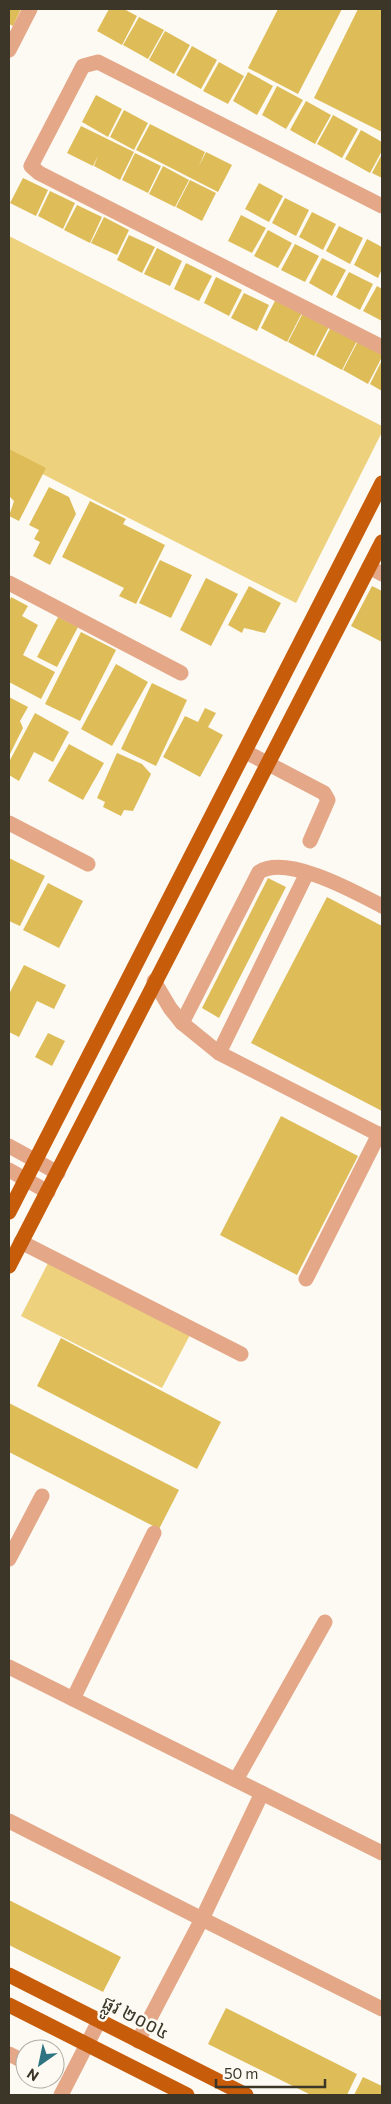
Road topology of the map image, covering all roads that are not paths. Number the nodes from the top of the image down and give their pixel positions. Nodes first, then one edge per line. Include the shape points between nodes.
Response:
1 (30, 9) edge
2 (9, 50) edge
3 (382, 206) edge
4 (382, 347) edge
5 (382, 483) edge
6 (382, 542) edge
7 (376, 571) edge
8 (9, 583) edge
9 (181, 672) dead end
10 (246, 752) junction
11 (269, 764) junction
12 (9, 823) edge
13 (310, 841) dead end
14 (88, 864) dead end
15 (307, 873) junction
16 (382, 906) edge
17 (154, 981) junction
18 (182, 1023) junction
19 (219, 1053) junction
20 (380, 1135) edge
21 (9, 1146) edge
22 (36, 1160) junction
23 (9, 1170) edge
24 (58, 1173) junction
25 (26, 1179) junction
26 (48, 1192) junction
27 (9, 1212) edge
28 (21, 1242) junction
29 (9, 1266) edge
30 (306, 1279) dead end
31 (241, 1354) dead end
32 (42, 1496) dead end
33 (154, 1533) dead end
34 (9, 1559) edge
35 (325, 1622) dead end
36 (9, 1668) edge
37 (73, 1699) junction
38 (236, 1780) junction
39 (262, 1793) junction
40 (9, 1821) edge
41 (382, 1853) edge
42 (202, 1919) junction
43 (9, 1974) edge
44 (9, 2005) edge
45 (382, 2009) edge
46 (99, 2021) junction
47 (138, 2040) junction
48 (88, 2045) junction
49 (65, 2079) edge
50 (187, 2095) edge
51 (246, 2095) edge

1 - 2 street
3 - 4 street via 98,62 83,66 31,166 39,173
5 - 10 main road
6 - 7 main road
7 - 11 main road
8 - 9 street
10 - 11 street
10 - 22 main road
11 - 13 street via 324,793 328,800
11 - 17 main road
12 - 14 street
15 - 16 street
15 - 18 street via 282,866 272,866 259,872
15 - 19 street
17 - 18 street
17 - 24 main road
18 - 19 street
19 - 20 street
20 - 30 street
21 - 22 street
22 - 24 street
22 - 25 main road
23 - 25 street
24 - 26 main road
25 - 26 street
25 - 27 main road
26 - 28 main road
28 - 29 main road
28 - 31 street
32 - 34 street
33 - 37 street
35 - 38 street
36 - 37 street
37 - 38 street
38 - 39 street
39 - 41 street
39 - 42 street
40 - 42 street
42 - 45 street
42 - 47 street
43 - 46 main road, ផ្លូវ ២០០៤
44 - 48 main road
46 - 47 main road, ផ្លូវ ២០០៤
46 - 48 street
47 - 51 main road, ផ្លូវ ២០០៤
48 - 49 street
48 - 50 main road

